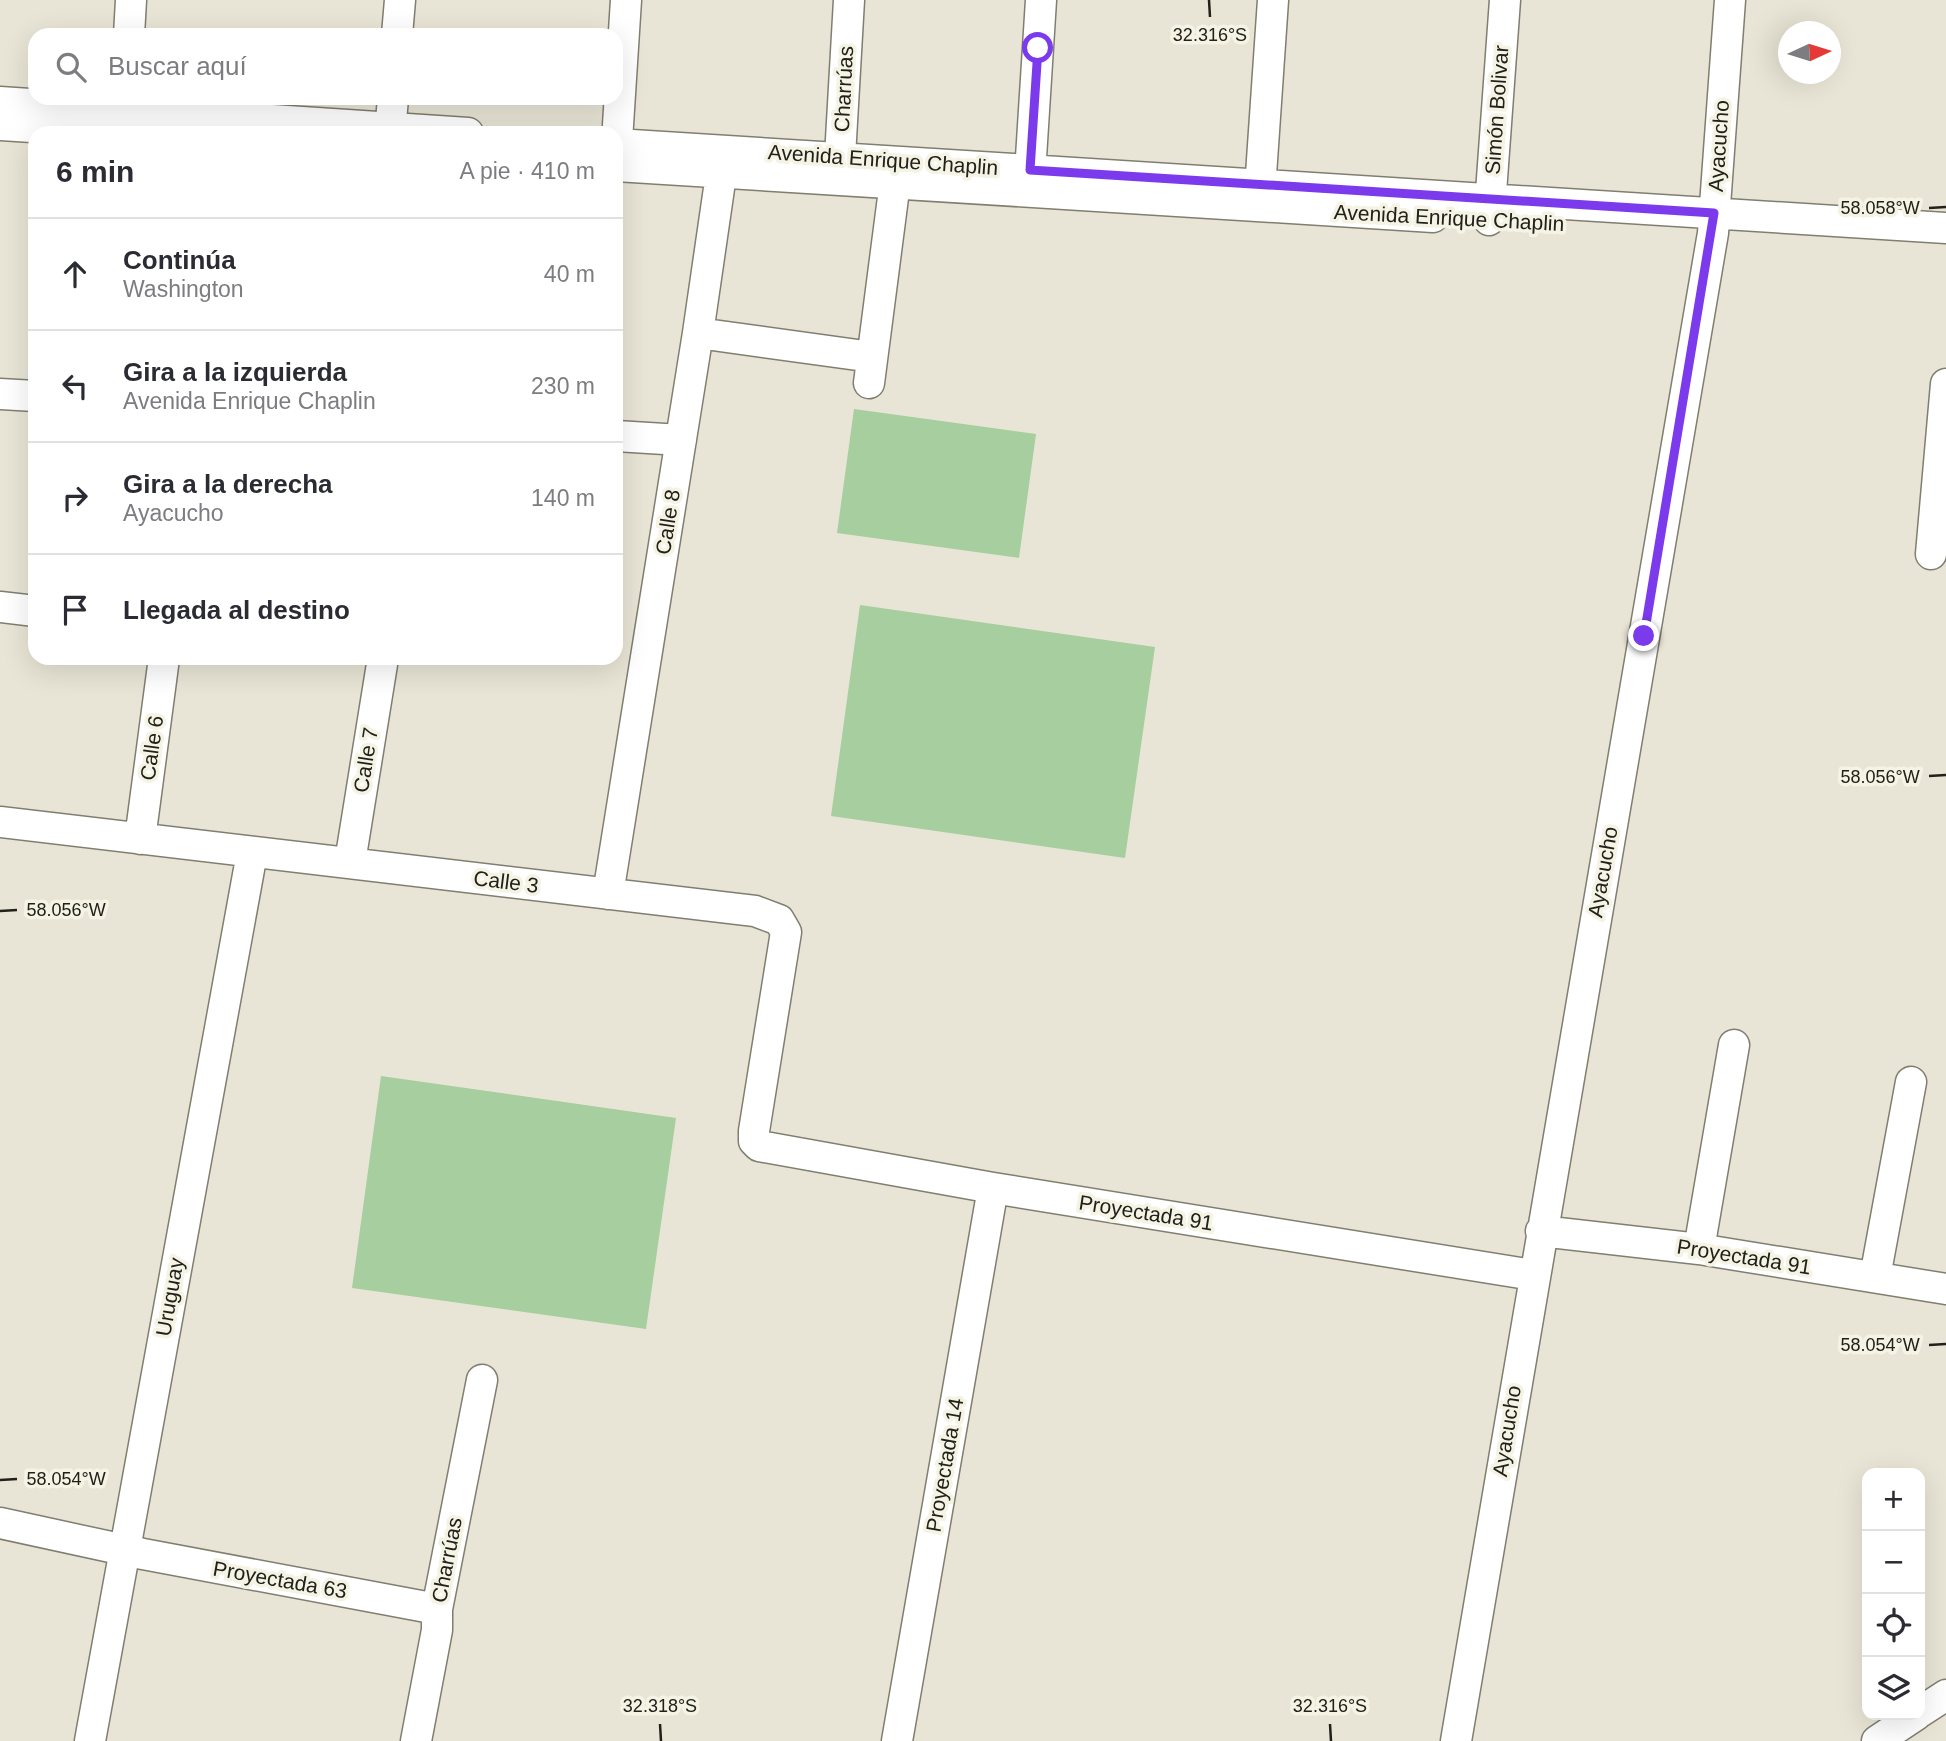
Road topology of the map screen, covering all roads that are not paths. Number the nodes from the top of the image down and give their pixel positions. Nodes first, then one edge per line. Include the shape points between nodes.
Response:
1 (131, 0) edge
2 (400, 0) edge
3 (626, 0) edge
4 (849, 0) edge
5 (1041, 0) edge
6 (1273, 0) edge
7 (1504, 0) edge
8 (1730, 0) edge
9 (129, 28) edge
10 (398, 28) edge
11 (623, 43) edge
12 (0, 102) edge
13 (392, 105) edge
14 (619, 105) edge
15 (125, 119) edge
16 (0, 125) edge
17 (294, 126) edge
18 (390, 126) edge
19 (617, 126) edge
20 (623, 145) edge
21 (723, 161) junction
22 (623, 166) edge
23 (840, 167) junction
24 (1029, 181) junction
25 (895, 182) junction
26 (1259, 197) junction
27 (1490, 210) junction
28 (1714, 223) junction
29 (1946, 228) edge
30 (1946, 248) edge
31 (698, 333) junction
32 (1946, 384) edge
33 (0, 394) edge
34 (28, 396) edge
35 (623, 436) edge
36 (681, 440) junction
37 (1931, 554) dead end
38 (0, 607) edge
39 (28, 610) edge
40 (163, 665) edge
41 (382, 665) edge
42 (0, 822) edge
43 (140, 839) junction
44 (252, 853) junction
45 (350, 862) junction
46 (608, 894) junction
47 (1734, 1045) dead end
48 (1910, 1082) dead end
49 (759, 1146) joint
50 (993, 1188) junction
51 (1541, 1231) junction
52 (1699, 1249) junction
53 (1533, 1275) junction
54 (1875, 1277) junction
55 (1946, 1289) edge
56 (482, 1380) dead end
57 (0, 1523) edge
58 (124, 1549) junction
59 (437, 1609) junction
60 (1946, 1695) edge
61 (1925, 1709) edge
62 (1909, 1720) edge
63 (90, 1741) edge
64 (416, 1741) edge
65 (897, 1741) edge
66 (1456, 1741) edge
67 (1877, 1741) edge

1 - 9 street
2 - 10 street
3 - 11 street
4 - 23 street, Charrúas
5 - 24 street
6 - 26 street
7 - 27 street, Simón Bolivar
8 - 28 street, Ayacucho
12 - 15 street
13 - 18 street
14 - 19 street
15 - 16 street
15 - 17 street
20 - 21 street, Avenida Enrique Chaplin
21 - 22 street, Avenida Enrique Chaplin
21 - 23 street, Avenida Enrique Chaplin
21 - 31 street, Calle 8
23 - 24 street, Avenida Enrique Chaplin
23 - 25 street, Avenida Enrique Chaplin
24 - 25 street, Avenida Enrique Chaplin
24 - 26 street, Avenida Enrique Chaplin
25 - 31 street via 871,370
26 - 27 street, Avenida Enrique Chaplin
27 - 28 street, Avenida Enrique Chaplin
28 - 29 street, Avenida Enrique Chaplin
28 - 30 street, Avenida Enrique Chaplin
28 - 51 street, Ayacucho
31 - 36 street, Calle 8
32 - 37 street
33 - 34 street
35 - 36 street
36 - 46 street, Calle 8
38 - 39 street
40 - 43 street, Calle 6
41 - 45 street, Calle 7
42 - 43 street, Calle 3
43 - 44 street, Calle 3
44 - 45 street, Calle 3
44 - 58 street, Uruguay
45 - 46 street, Calle 3
46 - 49 street, Calle 3 via 755,911 779,920 786,932 754,1131
47 - 52 street
48 - 54 street
49 - 50 street, Proyectada 91
50 - 53 street, Proyectada 91
50 - 65 street, Proyectada 14
51 - 52 street, Proyectada 91
51 - 53 street, Ayacucho
52 - 54 street, Proyectada 91
53 - 66 street, Ayacucho
54 - 55 street, Proyectada 91
56 - 59 street, Charrúas
57 - 58 street
58 - 59 street, Proyectada 63
58 - 63 street, Uruguay
59 - 64 street, Charrúas
60 - 61 street
62 - 67 street

